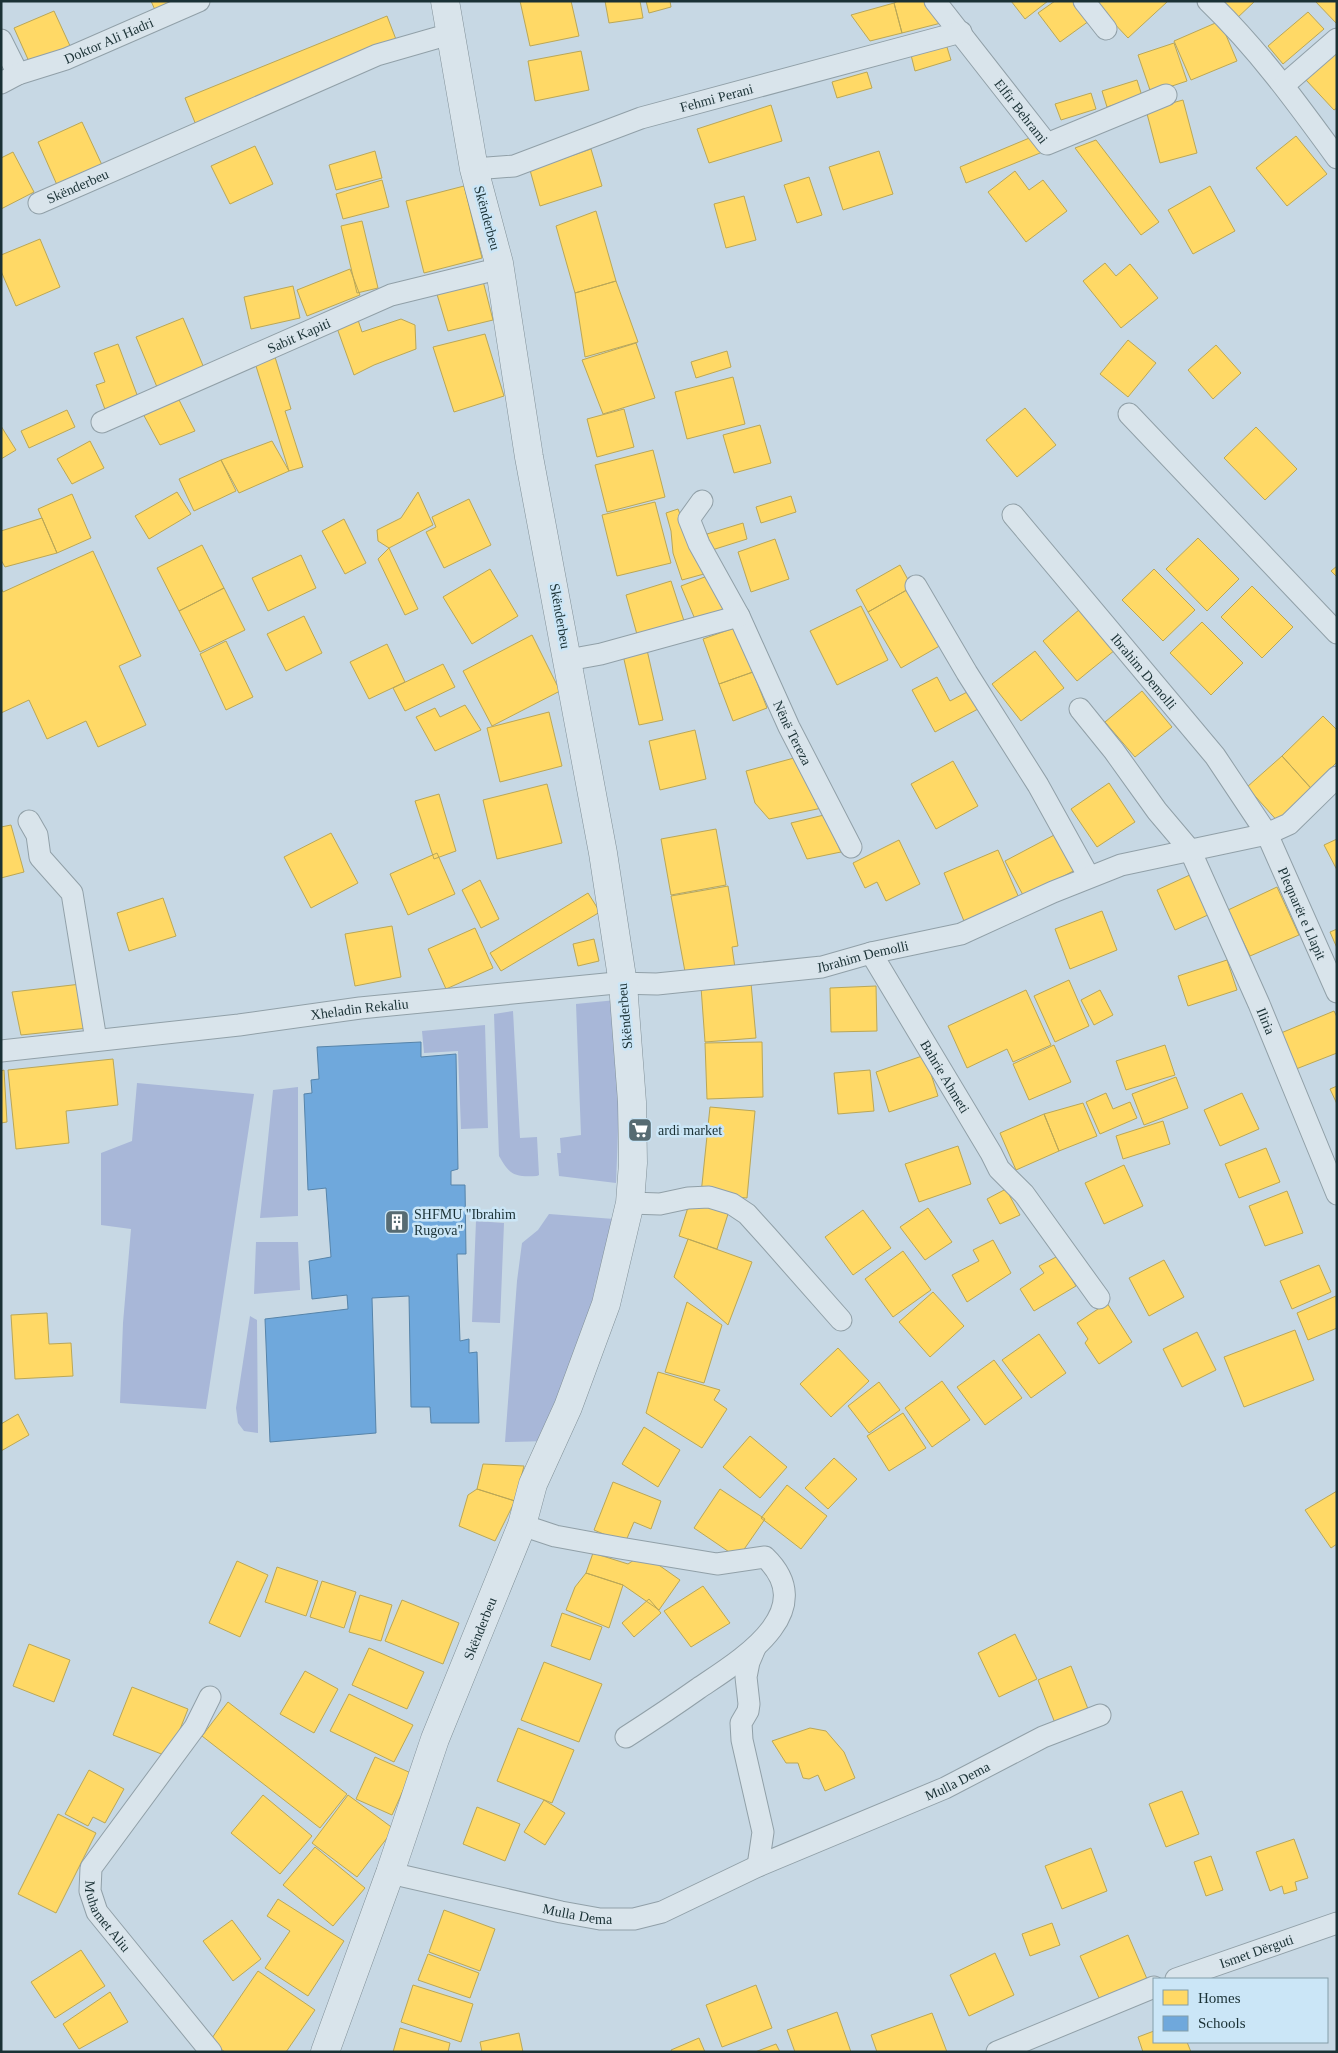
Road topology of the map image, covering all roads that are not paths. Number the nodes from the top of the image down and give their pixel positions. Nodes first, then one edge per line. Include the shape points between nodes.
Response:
1 (199, 1) edge
2 (445, 1) edge
3 (935, 1) edge
4 (1084, 1) edge
5 (1208, 1) edge
6 (1106, 29) dead end
7 (961, 32) junction
8 (450, 34) junction
9 (1337, 39) edge
10 (1, 40) edge
11 (10, 79) edge
12 (1284, 86) junction
13 (1166, 95) dead end
14 (1337, 158) edge
15 (474, 169) junction
16 (39, 203) dead end
17 (499, 263) junction
18 (1129, 414) dead end
19 (102, 422) dead end
20 (702, 501) dead end
21 (1013, 515) dead end
22 (916, 586) dead end
23 (739, 616) junction
24 (1337, 633) edge
25 (568, 660) junction
26 (1080, 709) dead end
27 (1337, 777) edge
28 (29, 821) dead end
29 (1267, 834) junction
30 (851, 847) dead end
31 (1190, 850) junction
32 (1089, 877) junction
33 (871, 953) junction
34 (623, 984) junction
35 (1337, 992) edge
36 (96, 1040) junction
37 (1, 1051) edge
38 (1337, 1194) edge
39 (630, 1203) junction
40 (1099, 1298) dead end
41 (841, 1320) dead end
42 (522, 1524) junction
43 (755, 1648) junction
44 (210, 1697) dead end
45 (1100, 1714) dead end
46 (626, 1737) dead end
47 (758, 1866) junction
48 (390, 1873) junction
49 (1337, 1923) edge
50 (1179, 1978) edge
51 (1153, 1987) edge
52 (211, 2052) edge
53 (325, 2052) edge
54 (997, 2052) edge

1 - 11 street, Doktor Ali Hadri via 66,59
2 - 8 main road, Skënderbeu
3 - 7 street, Elfir Behrami
4 - 6 street
5 - 12 street
7 - 13 street, Elfir Behrami via 1047,144
7 - 15 street, Fehmi Perani via 641,118 514,166
8 - 15 main road, Skënderbeu
8 - 16 street, Skënderbeu via 377,55
9 - 12 street
10 - 11 street, Doktor Ali Hadri
12 - 14 street
15 - 17 main road, Skënderbeu
17 - 19 street, Sabit Kapiti via 490,271 391,295
17 - 25 main road, Skënderbeu via 529,457
18 - 24 street
20 - 23 street, Nënë Tereza via 689,519 699,544
21 - 29 street, Ibrahim Demolli via 1215,756
22 - 32 street via 1038,785
23 - 25 street
23 - 30 street, Nënë Tereza via 789,727
25 - 34 main road, Skënderbeu
26 - 31 street
27 - 29 street, Ibrahim Demolli via 1289,824
28 - 36 street via 37,835 40,857 72,893
29 - 31 street, Ibrahim Demolli
29 - 35 street, Pleqnarët e Llapit
31 - 32 street, Ibrahim Demolli via 1121,865
31 - 38 street, Iliria via 1259,1004
32 - 33 street, Ibrahim Demolli via 961,934
33 - 34 street, Ibrahim Demolli via 822,967 657,984
33 - 40 street, Bahrie Ahmeti via 998,1169 1024,1194
34 - 36 street, Xheladin Rekaliu via 360,1008
34 - 39 main road, Skënderbeu via 632,1102
36 - 37 street, Xheladin Rekaliu
39 - 41 street via 660,1204 709,1197 732,1204 766,1234
39 - 42 main road, Skënderbeu via 606,1304 568,1407 533,1484
42 - 43 street via 554,1536 717,1564 765,1557 780,1576 784,1600 777,1621
42 - 48 main road, Skënderbeu via 435,1739
43 - 46 street
43 - 47 street via 746,1677 748,1711 741,1723 763,1832
44 - 52 street, Muhamet Aliu via 195,1727 91,1868 90,1892 97,1912
45 - 47 street, Mulla Dema via 1043,1737 945,1788
47 - 48 street, Mulla Dema via 662,1912 634,1919 600,1919 561,1912
48 - 53 main road, Skënderbeu
49 - 50 street, Ismet Dërguti
51 - 54 street

